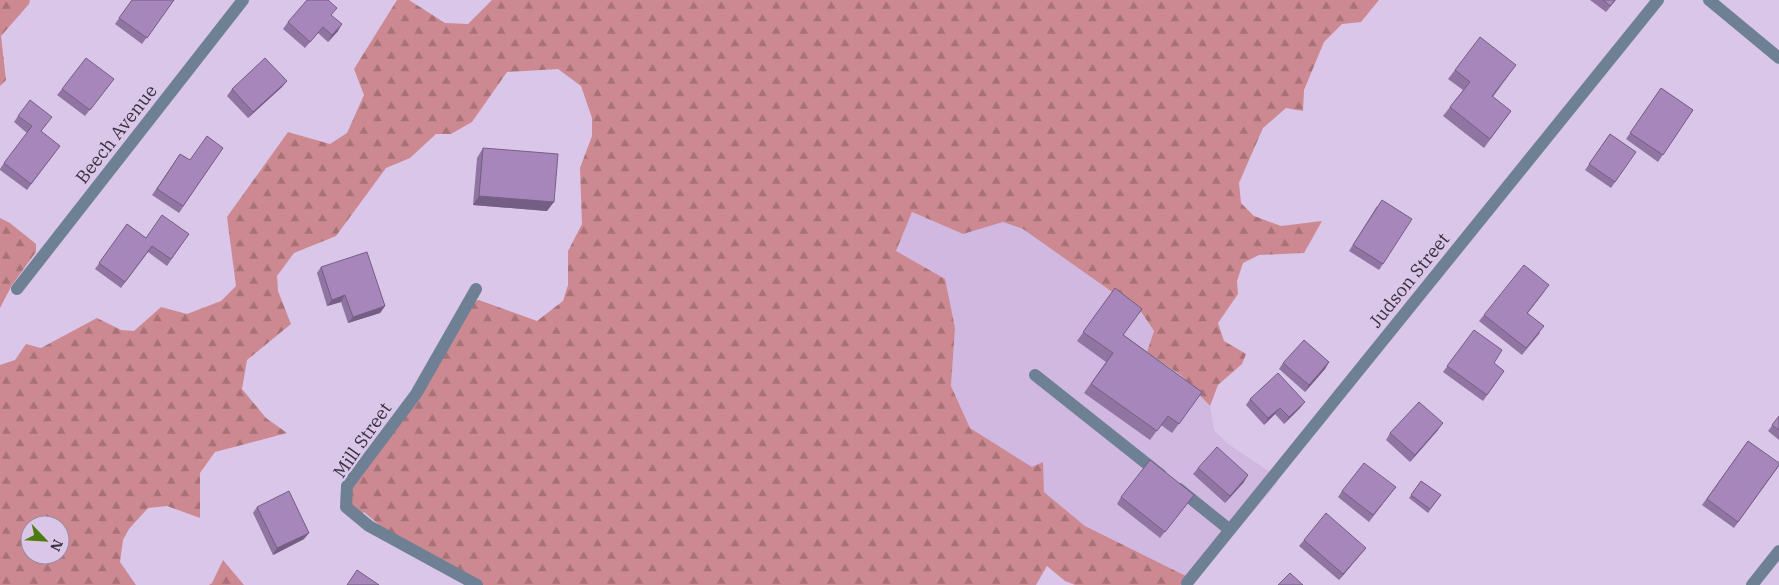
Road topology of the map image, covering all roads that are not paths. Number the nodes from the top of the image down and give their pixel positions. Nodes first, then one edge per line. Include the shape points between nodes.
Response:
1 (243, 0) edge
2 (1658, 0) edge
3 (1709, 0) edge
4 (1779, 58) edge
5 (17, 289) dead end
6 (476, 289) dead end
7 (1035, 375) dead end
8 (1230, 530) junction
9 (1779, 551) edge
10 (1186, 582) dead end
11 (477, 585) edge
12 (1752, 585) edge

1 - 5 street, Beech Avenue
2 - 8 street, Judson Street
3 - 4 street
6 - 11 street, Mill Street via 416,394 347,486 346,507 369,526
7 - 8 street
8 - 10 street, Judson Street
9 - 12 street

